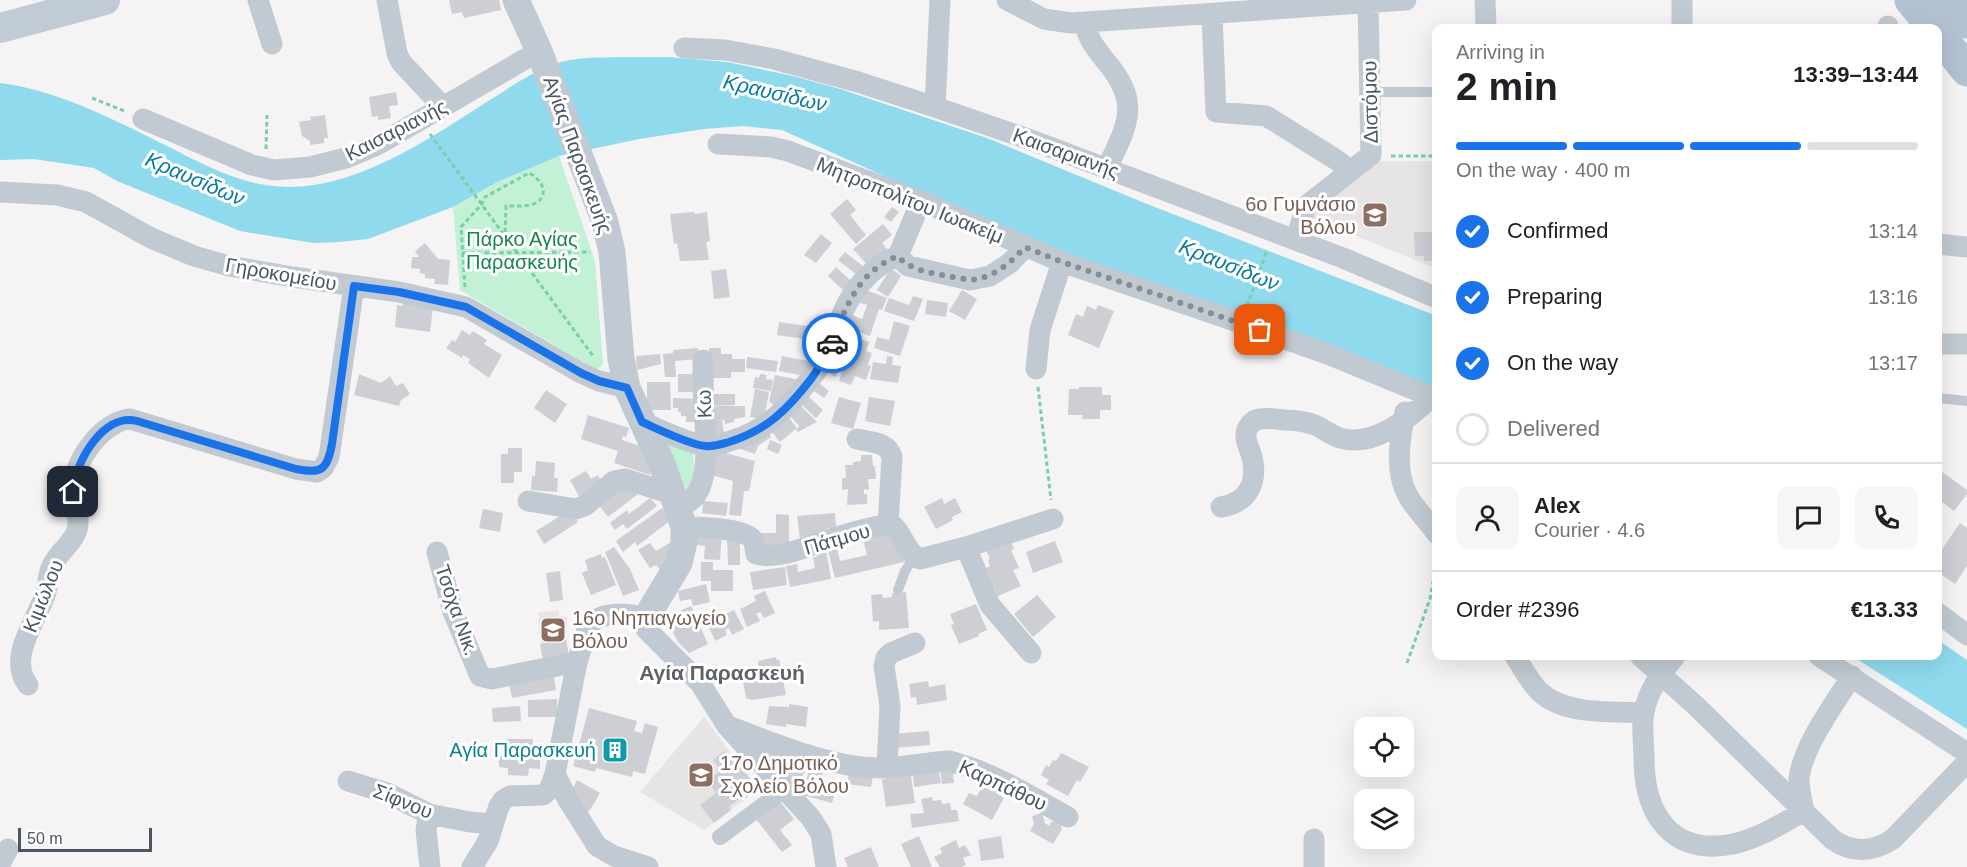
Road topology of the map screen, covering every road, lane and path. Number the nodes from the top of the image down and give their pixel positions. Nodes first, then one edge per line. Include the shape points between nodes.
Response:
1 (105, 0) edge
2 (258, 0) edge
3 (387, 0) edge
4 (516, 0) edge
5 (940, 0) edge
6 (1007, 0) edge
7 (1406, 0) edge
8 (1485, 0) edge
9 (1682, 0) edge
10 (1911, 0) edge
11 (1949, 0) edge
12 (1368, 3) junction
13 (1212, 14) junction
14 (1967, 22) edge
15 (1085, 23) junction
16 (1486, 24) edge
17 (1682, 24) edge
18 (1931, 24) edge
19 (0, 28) edge
20 (1942, 39) edge
21 (272, 44) dead end
22 (684, 48) dead end
23 (541, 57) junction
24 (1967, 70) edge
25 (1432, 92) edge
26 (1370, 93) junction
27 (92, 98) dead end
28 (443, 107) junction
29 (935, 107) junction
30 (267, 115) dead end
31 (143, 118) joint
32 (420, 120) junction
33 (718, 144) dead end
34 (1371, 155) junction
35 (1432, 156) edge
36 (1107, 168) junction
37 (266, 169) junction
38 (1348, 173) junction
39 (0, 192) edge
40 (921, 201) junction
41 (482, 204) junction
42 (1274, 231) junction
43 (505, 236) junction
44 (1296, 240) junction
45 (1942, 244) edge
46 (1025, 247) junction
47 (1967, 247) edge
48 (517, 252) junction
49 (612, 252) junction
50 (462, 253) junction
51 (898, 256) junction
52 (1062, 262) junction
53 (354, 286) junction
54 (1432, 296) edge
55 (466, 307) junction
56 (1241, 323) junction
57 (1942, 344) edge
58 (1967, 344) edge
59 (594, 358) dead end
60 (703, 360) dead end
61 (1036, 369) joint
62 (1410, 387) junction
63 (627, 388) junction
64 (1432, 396) edge
65 (1942, 398) edge
66 (1432, 399) edge
67 (1967, 401) edge
68 (1403, 420) junction
69 (642, 422) junction
70 (857, 439) dead end
71 (706, 446) junction
72 (528, 501) dead end
73 (1221, 507) dead end
74 (678, 509) junction
75 (1053, 519) joint
76 (888, 525) junction
77 (1432, 527) edge
78 (966, 547) junction
79 (438, 552) dead end
80 (914, 557) junction
81 (1432, 588) edge
82 (898, 590) dead end
83 (1942, 616) edge
84 (646, 618) junction
85 (1967, 635) edge
86 (915, 643) dead end
87 (1031, 653) dead end
88 (1518, 660) edge
89 (1645, 660) edge
90 (1672, 660) edge
91 (1826, 660) edge
92 (577, 662) junction
93 (1407, 663) dead end
94 (1661, 674) junction
95 (1852, 676) junction
96 (28, 685) dead end
97 (1644, 713) junction
98 (727, 726) junction
99 (1967, 753) edge
100 (1967, 762) edge
101 (887, 768) junction
102 (555, 774) junction
103 (348, 781) dead end
104 (785, 789) junction
105 (1804, 811) junction
106 (429, 814) junction
107 (1068, 817) dead end
108 (493, 824) junction
109 (720, 837) dead end
110 (1314, 839) dead end
111 (430, 867) edge
112 (472, 867) edge
113 (648, 867) edge
114 (826, 867) edge
115 (1314, 867) edge

1 - 19 main road
2 - 21 street
3 - 28 street via 401,62
4 - 23 street, Αγίας Παρασκευής
5 - 29 street
6 - 15 street via 1053,21
7 - 12 street
8 - 16 street
9 - 17 street
10 - 18 main road
11 - 14 main road
12 - 13 street
12 - 26 street, Διστόμου
13 - 15 street
13 - 38 street via 1216,112 1266,116 1335,159
15 - 36 street via 1090,40 1118,75 1127,98 1126,125
20 - 24 main road
22 - 29 street, Καισαριανής via 774,59
23 - 28 street, Καισαριανής
23 - 49 street, Αγίας Παρασκευής via 605,222
25 - 26 lane
26 - 34 street, Διστόμου
27 - 31 path
28 - 32 street, Καισαριανής
29 - 36 street, Καισαριανής
30 - 37 path
31 - 37 street, Καισαριανής via 231,158
32 - 37 street, Καισαριανής via 379,144 336,161 310,167
32 - 41 path
33 - 40 street, Μητροπολίτου Ιωακείμ via 788,151
34 - 35 path
34 - 38 street, Διστόμου
36 - 42 street, Καισαριανής
38 - 44 street, Διστόμου via 1306,206
39 - 53 street, Γηροκομείου via 68,197 194,256 241,268
40 - 46 street, Μητροπολίτου Ιωακείμ
40 - 51 street
41 - 43 path
41 - 43 path via 485,197 529,172 541,182 543,194 536,203 506,206
41 - 50 path via 461,227
42 - 44 street, Καισαριανής
42 - 56 path
43 - 48 path
44 - 54 street, Καισαριανής
45 - 47 street
46 - 51 street via 990,276 970,280 908,266
46 - 52 street, Μητροπολίτου Ιωακείμ
48 - 49 path
48 - 50 path
48 - 59 path
49 - 63 street, Αγίας Παρασκευής
50 - 55 path
51 - 71 street via 864,280 847,302 821,365 784,411 763,428
52 - 56 street, Μητροπολίτου Ιωακείμ
52 - 61 street via 1040,330
53 - 55 street, Γηροκομείου
53 - 96 street, Κιμώλου via 329,457 323,468 296,469 130,419 119,421 90,445 73,484 76,531 51,568 46,592 26,638 21,670
55 - 63 street, Γηροκομείου via 581,373
56 - 62 street, Μητροπολίτου Ιωακείμ
57 - 58 street
60 - 71 street, Κω
61 - 75 path
62 - 64 street, Μητροπολίτου Ιωακείμ
62 - 68 street
63 - 69 street, Αγίας Παρασκευής
65 - 67 lane
66 - 68 street
68 - 73 street via 1377,436 1350,440 1315,425 1256,420 1246,435 1253,481 1242,500
68 - 77 street via 1400,477 1409,498
69 - 71 street
69 - 74 street, Αγίας Παρασκευής
70 - 76 street via 890,449
71 - 74 street, Κω via 696,497
72 - 74 street via 576,509 615,481 624,479
74 - 76 street, Πάτμου via 722,529 749,536 756,554 762,556
74 - 84 street, Αγίας Παρασκευής via 684,543 679,563
75 - 78 street
76 - 80 street, Πάτμου via 896,528
78 - 80 street via 920,559
78 - 87 street via 990,605
79 - 92 street, Τσόχα Νικ. via 453,612 480,676 492,679
80 - 82 lane
81 - 93 path
83 - 85 street
84 - 92 street via 622,614 593,621 585,630
84 - 98 street via 646,629 700,684
86 - 101 street via 891,653 884,666 890,706
88 - 97 street via 1537,689 1553,702 1583,710
89 - 94 street
90 - 94 street
91 - 95 street
92 - 102 street
94 - 97 street
94 - 105 street
95 - 99 street
95 - 105 street via 1802,764 1799,780
97 - 105 street via 1649,799 1661,824 1677,837 1705,845 1735,843 1772,830
98 - 101 street, Καρπάθου via 833,761
98 - 104 street
100 - 105 street via 1898,834 1877,848 1842,846
101 - 107 street, Καρπάθου via 958,763 991,775
102 - 108 street via 543,795 510,796 503,800
102 - 113 street via 597,846
103 - 106 street, Σίφνου
104 - 109 street
104 - 114 street via 821,834
106 - 108 street, Σίφνου
106 - 111 street via 426,830
108 - 112 street
110 - 115 street

